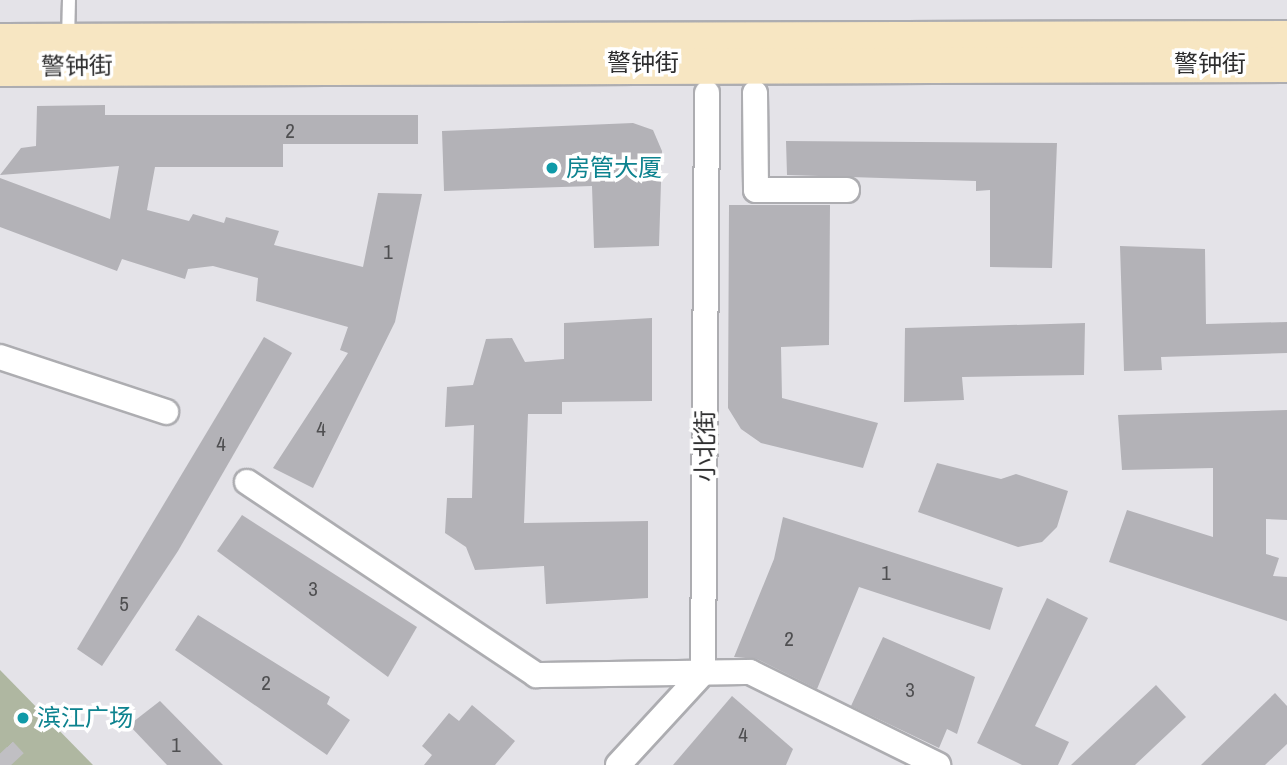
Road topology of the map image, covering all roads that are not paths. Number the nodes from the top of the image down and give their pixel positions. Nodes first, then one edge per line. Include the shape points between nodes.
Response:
1 (69, 0) edge
2 (1287, 38) edge
3 (68, 40) junction
4 (0, 41) edge
5 (1287, 64) edge
6 (0, 68) edge
7 (708, 93) dead end
8 (755, 93) dead end
9 (848, 190) dead end
10 (0, 357) edge
11 (166, 412) dead end
12 (247, 482) dead end
13 (703, 673) junction
14 (618, 765) edge
15 (938, 765) edge

1 - 3 lane
2 - 3 main road, 警钟街
3 - 4 main road, 警钟街
5 - 6 main road, 警钟街
7 - 13 street, 小北街
8 - 9 street via 756,190
10 - 11 street
12 - 13 street via 536,675
13 - 14 street
13 - 15 street via 750,672

